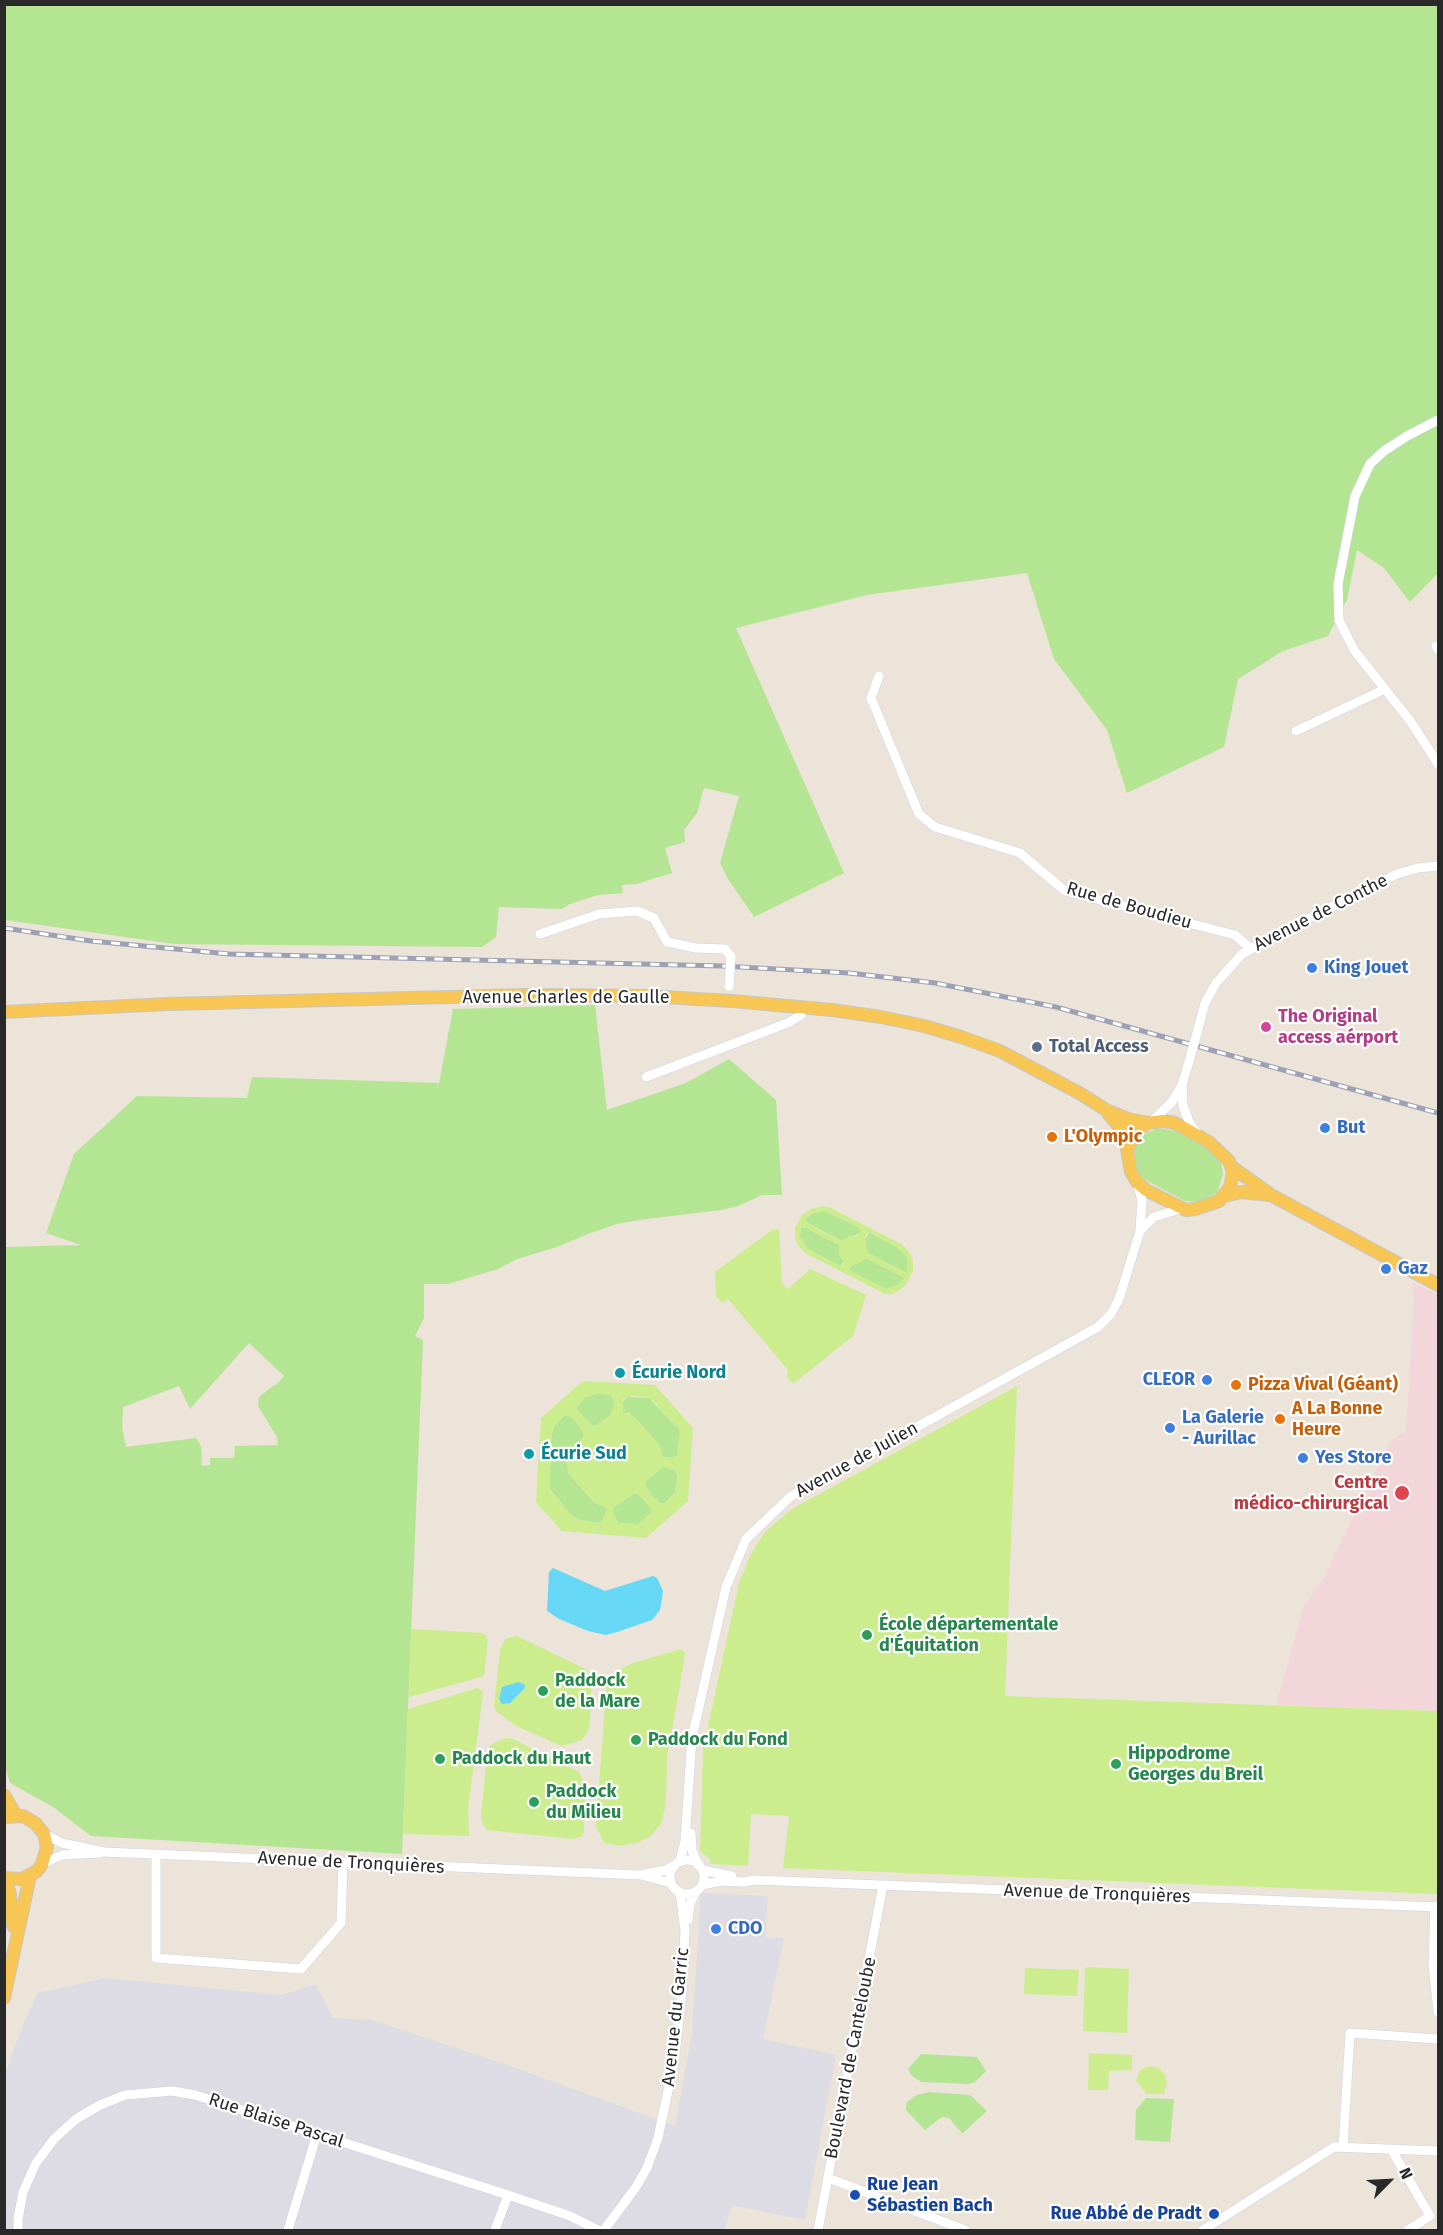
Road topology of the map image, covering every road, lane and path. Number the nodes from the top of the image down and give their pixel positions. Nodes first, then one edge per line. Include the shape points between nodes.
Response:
1 (1438, 420) edge
2 (879, 676) dead end
3 (1384, 689) junction
4 (1296, 731) dead end
5 (1438, 764) edge
6 (1438, 866) edge
7 (540, 934) dead end
8 (1250, 948) junction
9 (732, 1001) junction
10 (802, 1008) junction
11 (4, 1012) edge
12 (646, 1077) dead end
13 (1182, 1085) junction
14 (1106, 1110) junction
15 (1149, 1122) junction
16 (1200, 1136) junction
17 (1128, 1148) junction
18 (1233, 1167) junction
19 (1137, 1182) junction
20 (1271, 1195) junction
21 (1224, 1196) junction
22 (1183, 1208) junction
23 (1140, 1231) junction
24 (1438, 1285) edge
25 (690, 1776) junction
26 (4, 1795) edge
27 (10, 1816) edge
28 (44, 1834) junction
29 (104, 1852) junction
30 (156, 1854) junction
31 (343, 1862) junction
32 (42, 1864) junction
33 (677, 1864) junction
34 (700, 1868) junction
35 (641, 1875) junction
36 (30, 1876) junction
37 (4, 1878) edge
38 (754, 1880) junction
39 (671, 1883) junction
40 (883, 1885) junction
41 (699, 1888) junction
42 (680, 1893) junction
43 (1437, 1907) edge
44 (685, 1931) junction
45 (14, 1951) junction
46 (4, 1998) edge
47 (1438, 2012) edge
48 (1438, 2038) edge
49 (317, 2134) junction
50 (1343, 2147) junction
51 (1391, 2149) junction
52 (1438, 2151) edge
53 (828, 2178) junction
54 (508, 2195) junction
55 (1438, 2211) edge
56 (1430, 2216) junction
57 (18, 2230) edge
58 (288, 2230) edge
59 (495, 2230) edge
60 (598, 2230) edge
61 (604, 2230) edge
62 (818, 2230) edge
63 (965, 2230) edge
64 (1203, 2230) edge
65 (1408, 2230) edge

1 - 3 street via 1384,451 1370,464 1355,496 1338,584 1340,620 1354,650
2 - 8 street, Rue de Boudieu via 871,698 919,814 935,827 1020,854 1065,891 1235,935
3 - 4 street
3 - 5 street
6 - 8 street, Avenue de Conthe via 1397,874
7 - 9 street, bridge via 598,914 637,911 654,918 667,942 725,949 731,957
8 - 13 street, Avenue de Conthe, bridge via 1216,983 1205,1003
9 - 10 main road, Avenue Charles de Gaulle
9 - 11 main road, Avenue Charles de Gaulle via 530,995
10 - 12 street via 801,1016 790,1022
10 - 14 main road, Avenue Charles de Gaulle via 880,1017 961,1037 1000,1051
13 - 15 street, Avenue de Conthe via 1173,1102
13 - 16 street, Avenue de Conthe via 1183,1106
14 - 15 main road, Avenue Charles de Gaulle
14 - 17 main road, Avenue Charles de Gaulle via 1121,1129
15 - 16 main road via 1175,1124
15 - 17 main road via 1136,1132
16 - 18 main road
17 - 19 main road via 1131,1172
18 - 20 main road
18 - 21 main road via 1233,1178
19 - 22 main road
19 - 23 street, Avenue de Julien via 1142,1200
20 - 21 main road via 1241,1192
20 - 24 main road
21 - 22 main road via 1207,1207
22 - 23 street via 1154,1217
23 - 25 street, Avenue de Julien via 1119,1299 1098,1327 790,1497 746,1539 726,1587 692,1738
25 - 33 street, Avenue de Julien via 685,1841
25 - 34 street, Avenue de Julien via 692,1850
26 - 27 main road
27 - 28 main road via 30,1819
28 - 29 street, Avenue de Tronquières via 62,1843
28 - 32 main road via 47,1847
29 - 30 street, Avenue de Tronquières
29 - 32 street via 62,1855
30 - 31 street, Avenue de Tronquières
30 - 31 street via 156,1959 301,1969 341,1923
31 - 35 street, Avenue de Tronquières
32 - 36 main road
33 - 34 street via 690,1860
33 - 35 street, Avenue de Tronquières
33 - 39 street via 670,1875
34 - 38 street, Avenue de Tronquières
34 - 41 street
35 - 39 street, Avenue de Tronquières
36 - 37 main road
36 - 45 main road
37 - 45 main road via 13,1911
38 - 40 street, Avenue de Tronquières
38 - 41 street, Avenue de Tronquières via 721,1881
39 - 42 street
40 - 43 street, Avenue de Tronquières
40 - 53 street, Boulevard de Canteloube
41 - 42 street
41 - 44 street, Avenue du Garric via 690,1904
42 - 44 street, Avenue du Garric
43 - 47 street via 1433,1964
44 - 61 street, Avenue du Garric via 674,2062 658,2138 636,2187
45 - 46 main road
48 - 50 street via 1350,2033
49 - 54 street, Rue Blaise Pascal
49 - 57 street, Rue Blaise Pascal via 195,2095 172,2091 125,2095 76,2119 54,2139 36,2163 23,2192
49 - 58 street
50 - 51 street
50 - 64 street via 1334,2147
51 - 52 street
51 - 56 street
53 - 62 street, Boulevard de Canteloube
53 - 63 street
54 - 59 street
54 - 60 street, Rue Blaise Pascal
55 - 56 street
56 - 65 street

